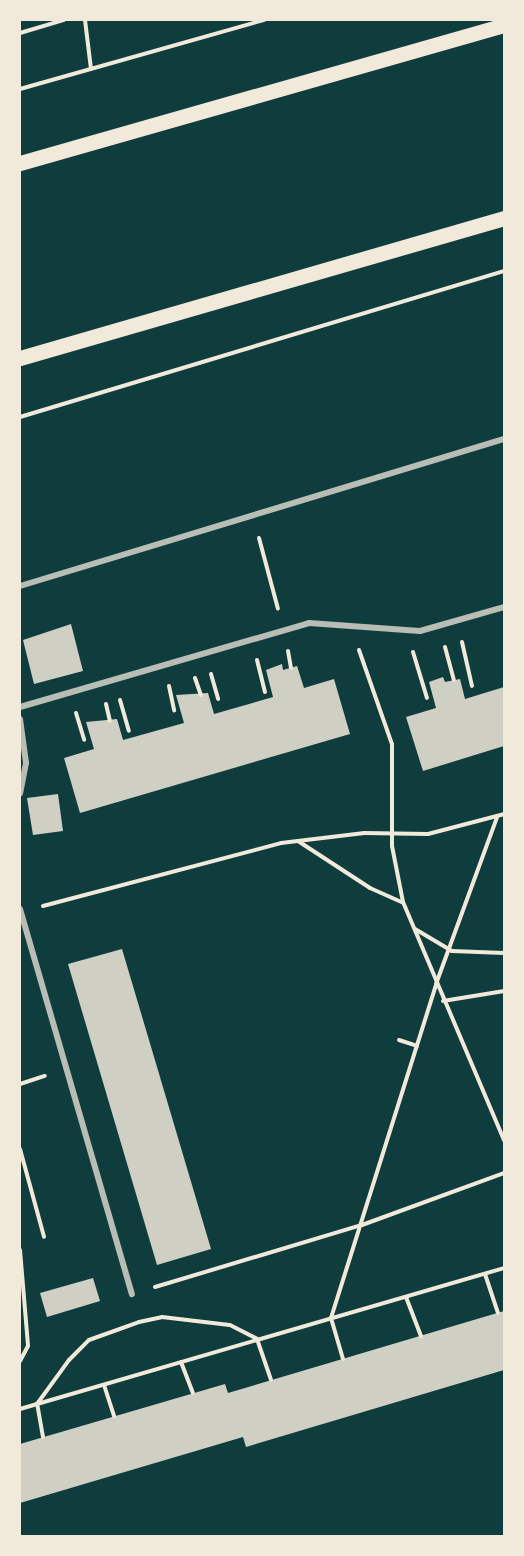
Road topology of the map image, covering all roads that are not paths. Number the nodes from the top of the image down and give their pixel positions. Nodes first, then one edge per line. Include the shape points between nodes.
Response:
1 (504, 25) edge
2 (20, 163) edge
3 (504, 218) edge
4 (20, 358) edge
5 (504, 439) edge
6 (20, 586) edge
7 (504, 607) edge
8 (20, 707) edge
9 (20, 719) edge
10 (20, 793) edge
11 (20, 910) edge
12 (132, 1294) road end

1 - 2 main road
3 - 4 main road
5 - 6 street
7 - 8 street via 406,632 322,621
9 - 10 street via 26,763
11 - 12 street

